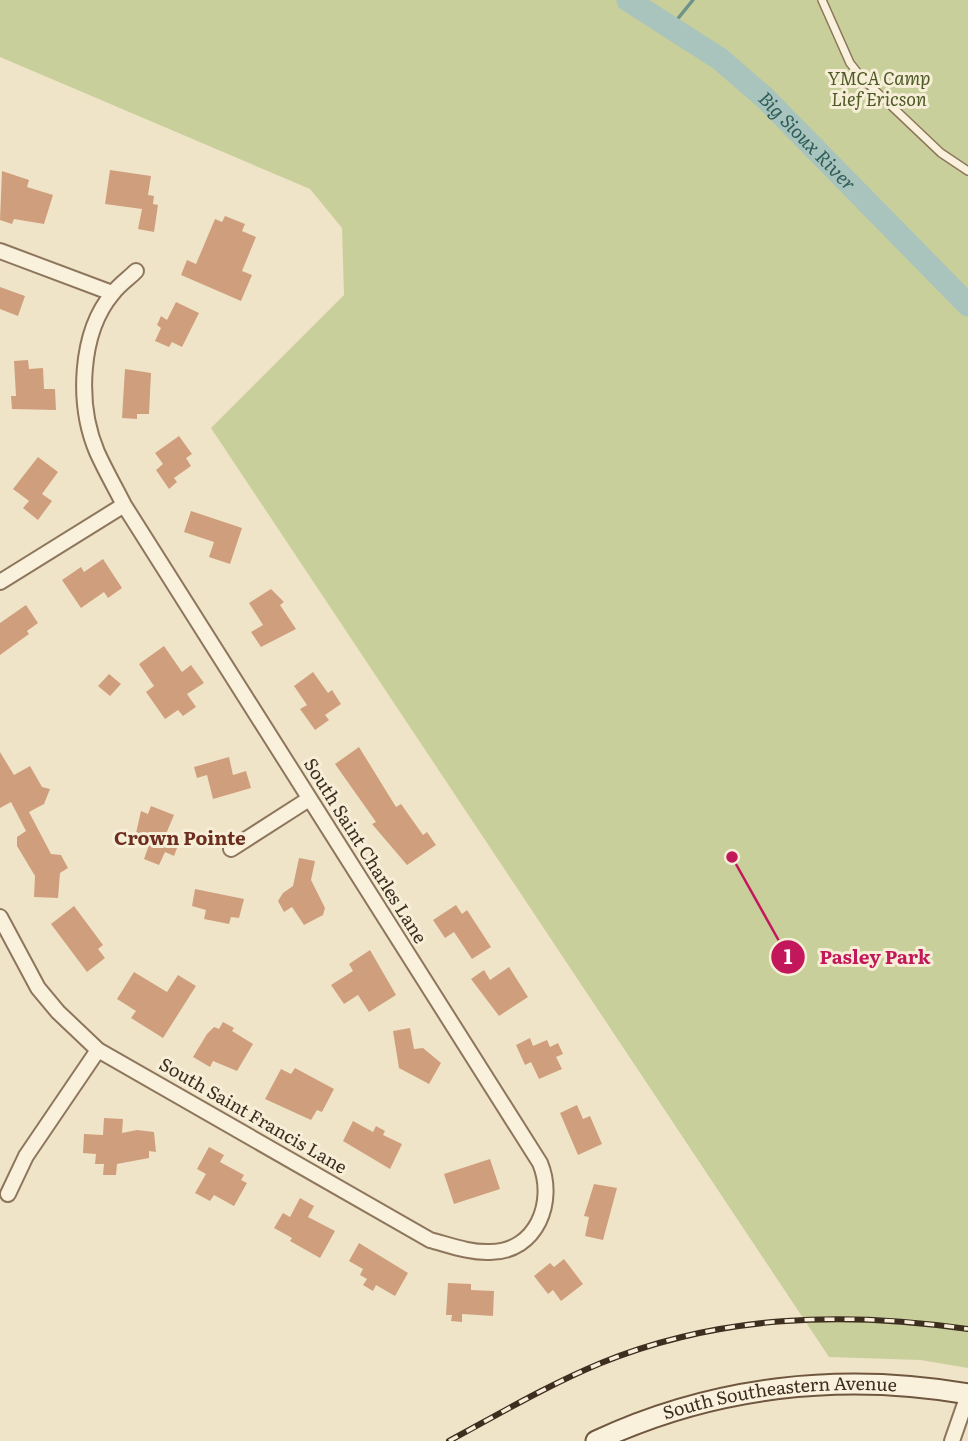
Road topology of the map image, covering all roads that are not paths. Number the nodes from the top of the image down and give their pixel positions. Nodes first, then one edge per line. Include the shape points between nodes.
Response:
1 (822, 0) edge
2 (968, 171) edge
3 (0, 251) edge
4 (136, 271) dead end
5 (112, 293) junction
6 (124, 505) junction
7 (0, 582) edge
8 (309, 799) junction
9 (231, 849) dead end
10 (0, 917) edge
11 (98, 1050) junction
12 (8, 1194) dead end
13 (539, 1224) joint
14 (968, 1394) edge
15 (596, 1441) edge
16 (952, 1441) edge

1 - 2 lane via 861,77 941,153
3 - 5 street
4 - 5 street, South Saint Charles Lane
5 - 6 street, South Saint Charles Lane via 97,320 84,381 96,450
6 - 7 street
6 - 8 street, South Saint Charles Lane
8 - 9 street
8 - 13 street, South Saint Charles Lane via 540,1163 547,1194
10 - 11 street, South Saint Francis Lane via 38,988
11 - 12 street via 26,1156
11 - 13 street, South Saint Francis Lane via 430,1240 490,1252 507,1249
14 - 15 main road, South Southeastern Avenue via 865,1383 767,1389 699,1403
14 - 16 street

